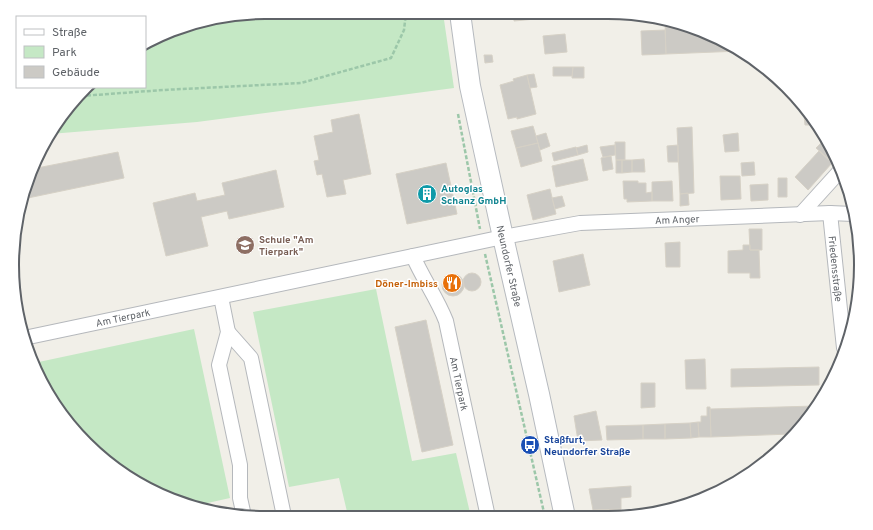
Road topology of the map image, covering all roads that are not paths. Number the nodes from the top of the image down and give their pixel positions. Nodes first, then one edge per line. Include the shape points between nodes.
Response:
1 (461, 19) edge
2 (837, 175) edge
3 (830, 213) junction
4 (848, 214) edge
5 (800, 215) junction
6 (503, 237) junction
7 (414, 256) junction
8 (221, 297) junction
9 (228, 332) junction
10 (30, 337) edge
11 (843, 338) edge
12 (243, 510) edge
13 (283, 511) edge
14 (487, 511) edge
15 (564, 511) edge

1 - 6 main road, Neundorfer Straße via 470,86
2 - 5 street
3 - 4 street, Am Anger
3 - 5 street, Am Anger
3 - 11 street, Friedensstraße
5 - 6 street, Am Anger via 580,223
6 - 7 street, Am Tierpark
6 - 15 main road, Neundorfer Straße
7 - 8 street, Am Tierpark
7 - 14 street, Am Tierpark via 446,321
8 - 9 street
8 - 10 street, Am Tierpark
9 - 12 street via 219,365 240,465
9 - 13 street via 251,358

